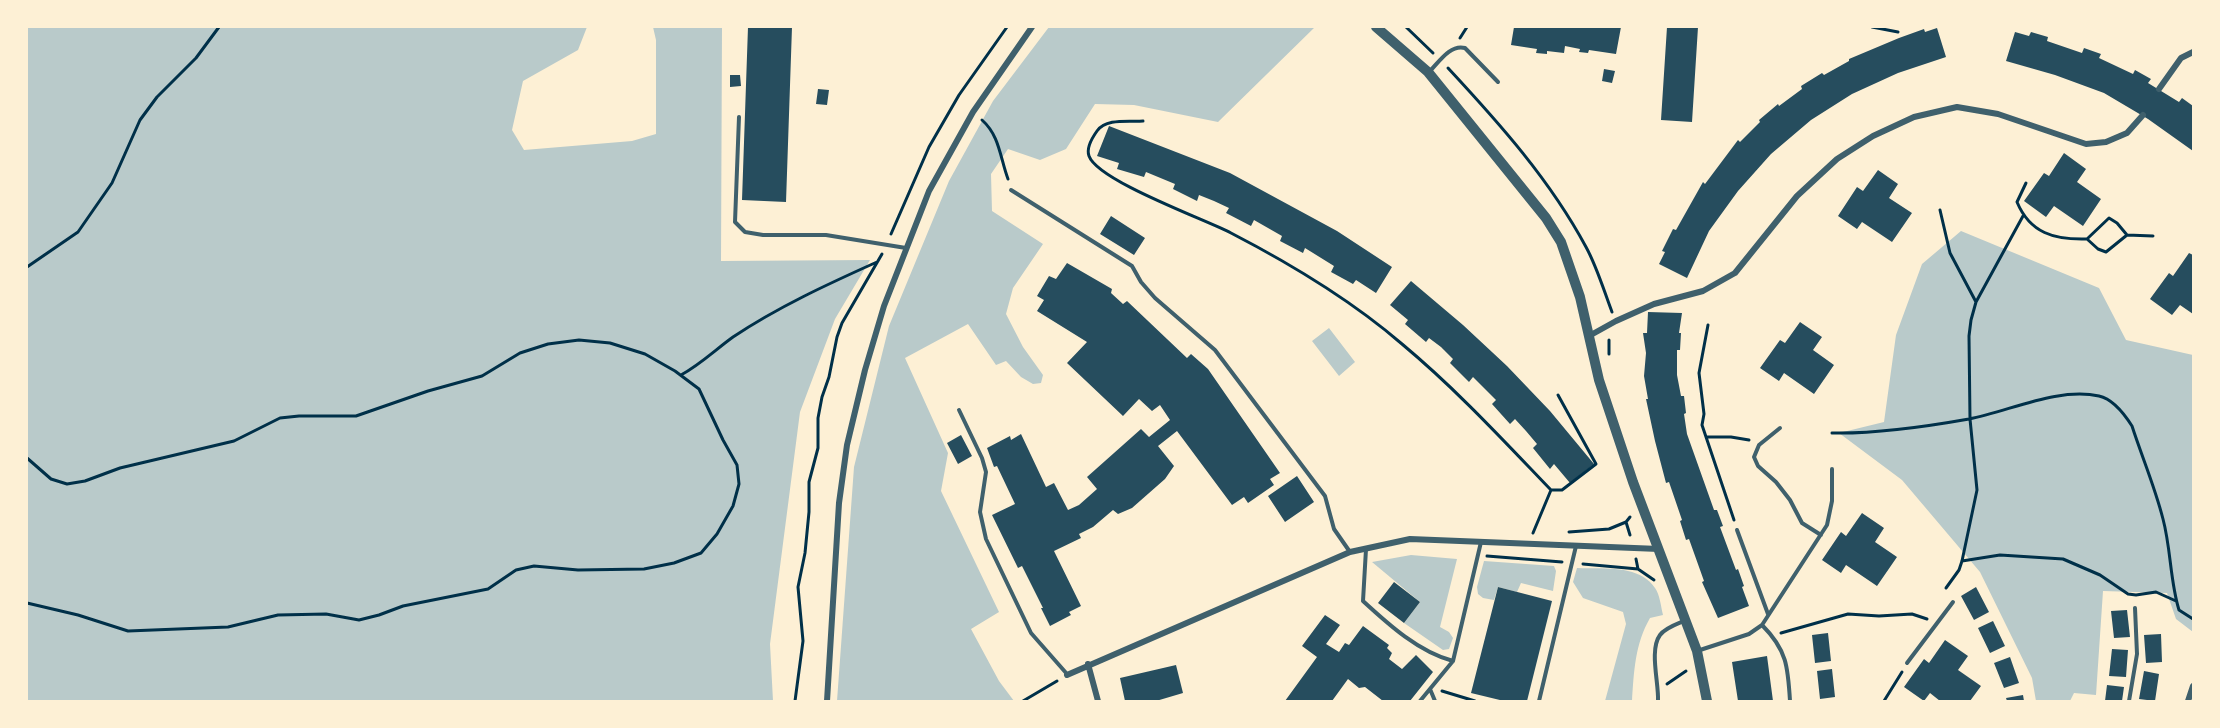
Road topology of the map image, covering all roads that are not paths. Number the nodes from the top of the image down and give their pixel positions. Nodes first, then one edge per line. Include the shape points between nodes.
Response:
1 (1032, 27) edge
2 (1376, 27) edge
3 (2193, 52) edge
4 (1428, 72) junction
5 (1498, 82) dead end
6 (2159, 89) dead end
7 (2143, 115) dead end
8 (739, 117) dead end
9 (1011, 190) road end
10 (906, 248) junction
11 (1589, 336) junction
12 (959, 410) dead end
13 (1780, 428) dead end
14 (1832, 469) dead end
15 (1737, 530) road end
16 (1821, 535) junction
17 (1481, 542) junction
18 (1576, 546) junction
19 (1366, 549) junction
20 (1659, 549) junction
21 (1350, 552) junction
22 (1953, 602) dead end
23 (2135, 608) dead end
24 (1768, 615) junction
25 (1686, 620) junction
26 (1762, 625) junction
27 (1697, 651) junction
28 (1453, 661) junction
29 (1907, 663) road end
30 (1088, 664) junction
31 (1067, 675) joint
32 (2193, 686) edge
33 (1430, 689) junction
34 (827, 701) edge
35 (1098, 701) edge
36 (1420, 701) edge
37 (1435, 701) edge
38 (1539, 701) edge
39 (1658, 701) edge
40 (1707, 701) edge
41 (1790, 701) edge
42 (2129, 701) edge
43 (2188, 701) edge

1 - 10 street via 973,112 929,191
2 - 4 street
3 - 6 street via 2181,58
4 - 5 lane via 1458,46 1465,48
4 - 11 street via 1561,242
7 - 11 street via 2127,133 2106,142 2086,144 1998,114 1957,107 1914,117 1872,136 1837,159 1797,196 1735,273 1703,291 1654,304
8 - 10 lane via 735,222 744,232 826,235
9 - 21 lane via 1132,266 1155,298 1215,350 1325,496 1334,529
10 - 34 street via 865,370 847,445 839,503
11 - 20 street via 1599,380
12 - 31 lane via 986,472 980,512 986,539 1031,633
13 - 16 lane via 1759,445 1754,457 1790,500 1802,523
14 - 16 lane via 1832,501
15 - 24 lane
16 - 24 lane
17 - 18 street
17 - 19 street via 1410,539
17 - 28 lane
18 - 20 street
18 - 38 lane
19 - 21 street
19 - 28 lane via 1363,601 1387,623 1436,656
20 - 25 street
21 - 30 street
22 - 29 lane
23 - 42 lane via 2137,654
24 - 26 lane
25 - 27 street
25 - 39 lane via 1660,634 1655,659
26 - 27 lane via 1749,634
26 - 41 lane via 1784,654
27 - 40 street
28 - 33 lane
30 - 31 street
30 - 35 street
32 - 43 street
33 - 36 lane
33 - 37 lane

